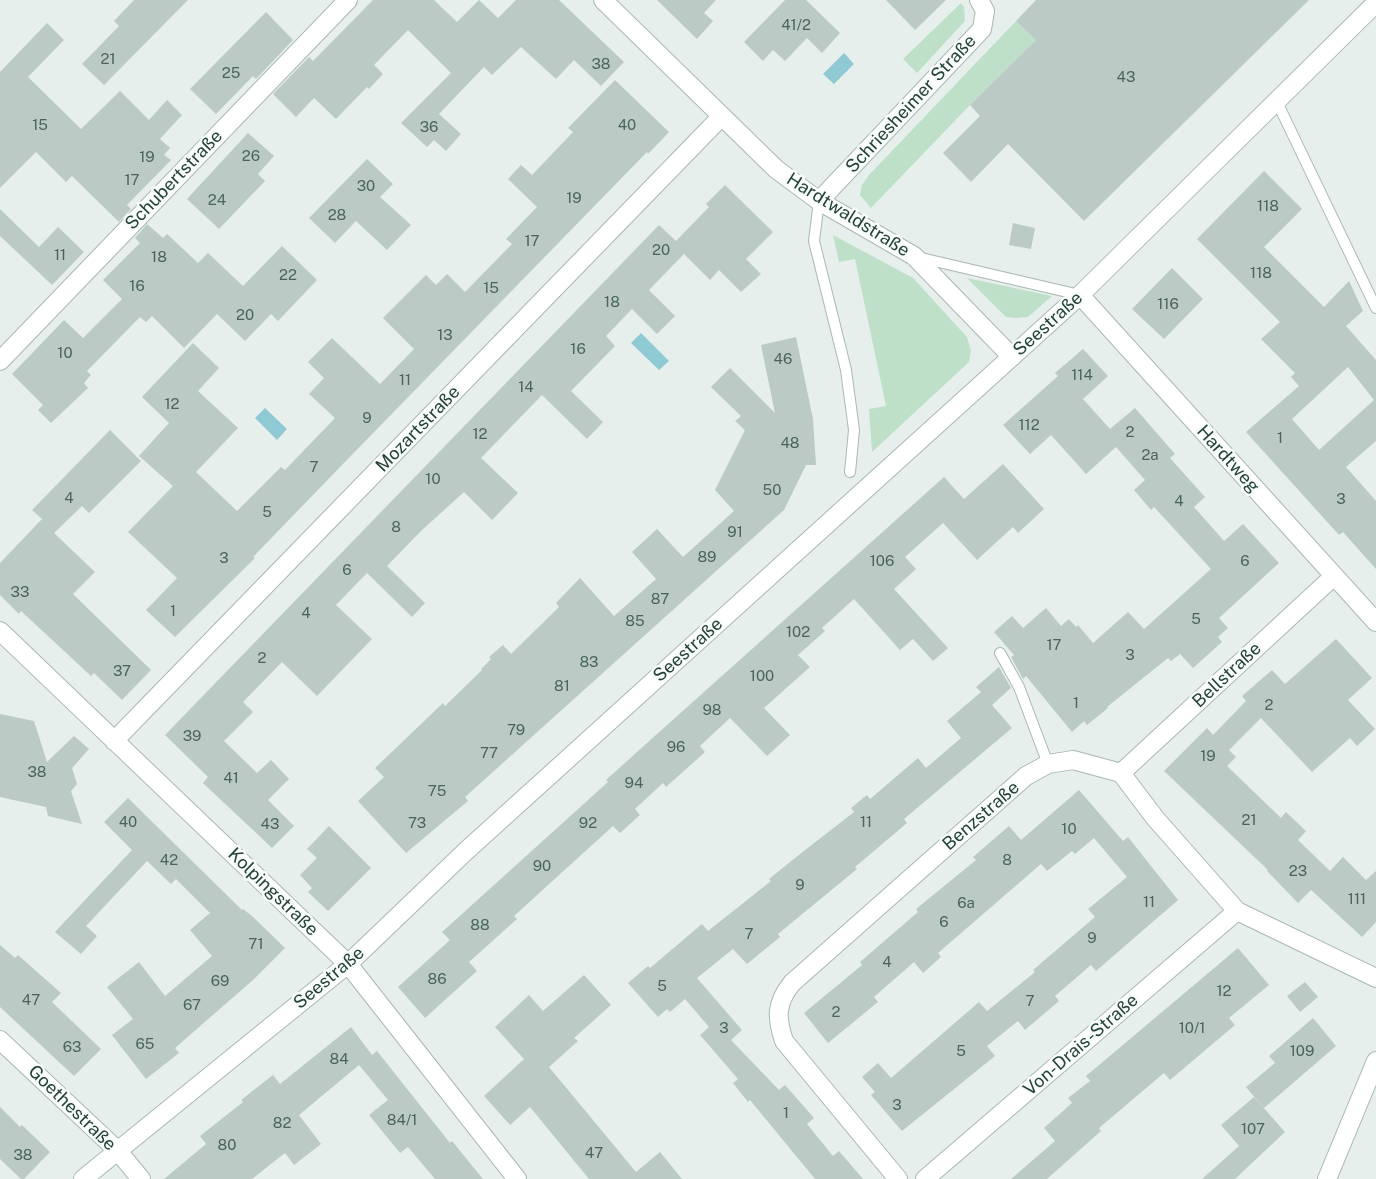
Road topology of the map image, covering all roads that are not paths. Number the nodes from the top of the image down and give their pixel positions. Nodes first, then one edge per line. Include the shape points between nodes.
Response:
1 (348, 0) edge
2 (603, 0) edge
3 (979, 0) edge
4 (1376, 3) edge
5 (1277, 102) junction
6 (722, 117) junction
7 (819, 201) junction
8 (914, 256) junction
9 (1080, 295) junction
10 (1376, 308) edge
11 (1012, 357) junction
12 (0, 361) edge
13 (850, 472) dead end
14 (1334, 576) junction
15 (1376, 622) edge
16 (0, 631) edge
17 (1000, 653) dead end
18 (114, 741) junction
19 (1048, 764) junction
20 (1121, 773) junction
21 (1237, 911) junction
22 (348, 964) junction
23 (1376, 978) edge
24 (0, 1040) edge
25 (1376, 1061) edge
26 (117, 1150) junction
27 (83, 1179) edge
28 (141, 1179) edge
29 (517, 1179) edge
30 (898, 1179) edge
31 (925, 1179) edge
32 (1327, 1179) edge

1 - 12 street, Schubertstraße
2 - 6 street, Hardtwaldstraße
3 - 7 street, Schriesheimer Straße via 985,11 982,29
4 - 5 street, Seestraße
5 - 9 street, Seestraße
5 - 10 lane
6 - 7 street, Hardtwaldstraße via 776,169
6 - 18 street, Mozartstraße
7 - 8 street, Hardtwaldstraße
7 - 13 lane via 814,241 846,370 854,430
8 - 9 lane
8 - 11 street, Hardtwaldstraße
9 - 11 street, Seestraße
9 - 14 street, Hardtweg
11 - 22 street, Seestraße via 466,851
14 - 15 street, Hardtweg
14 - 20 street, Bellstraße
16 - 18 street, Kolpingstraße
17 - 19 lane via 1019,687
18 - 22 street, Kolpingstraße
19 - 20 street, Benzstraße via 1073,760
19 - 30 street, Benzstraße via 1026,776 781,996 779,1026 784,1041
20 - 21 street
21 - 23 street
21 - 31 street, Von-Drais-Straße
22 - 26 street, Seestraße
22 - 29 street, Kolpingstraße
24 - 26 street, Goethestraße
25 - 32 street
26 - 27 street, Seestraße
26 - 28 street, Goethestraße

